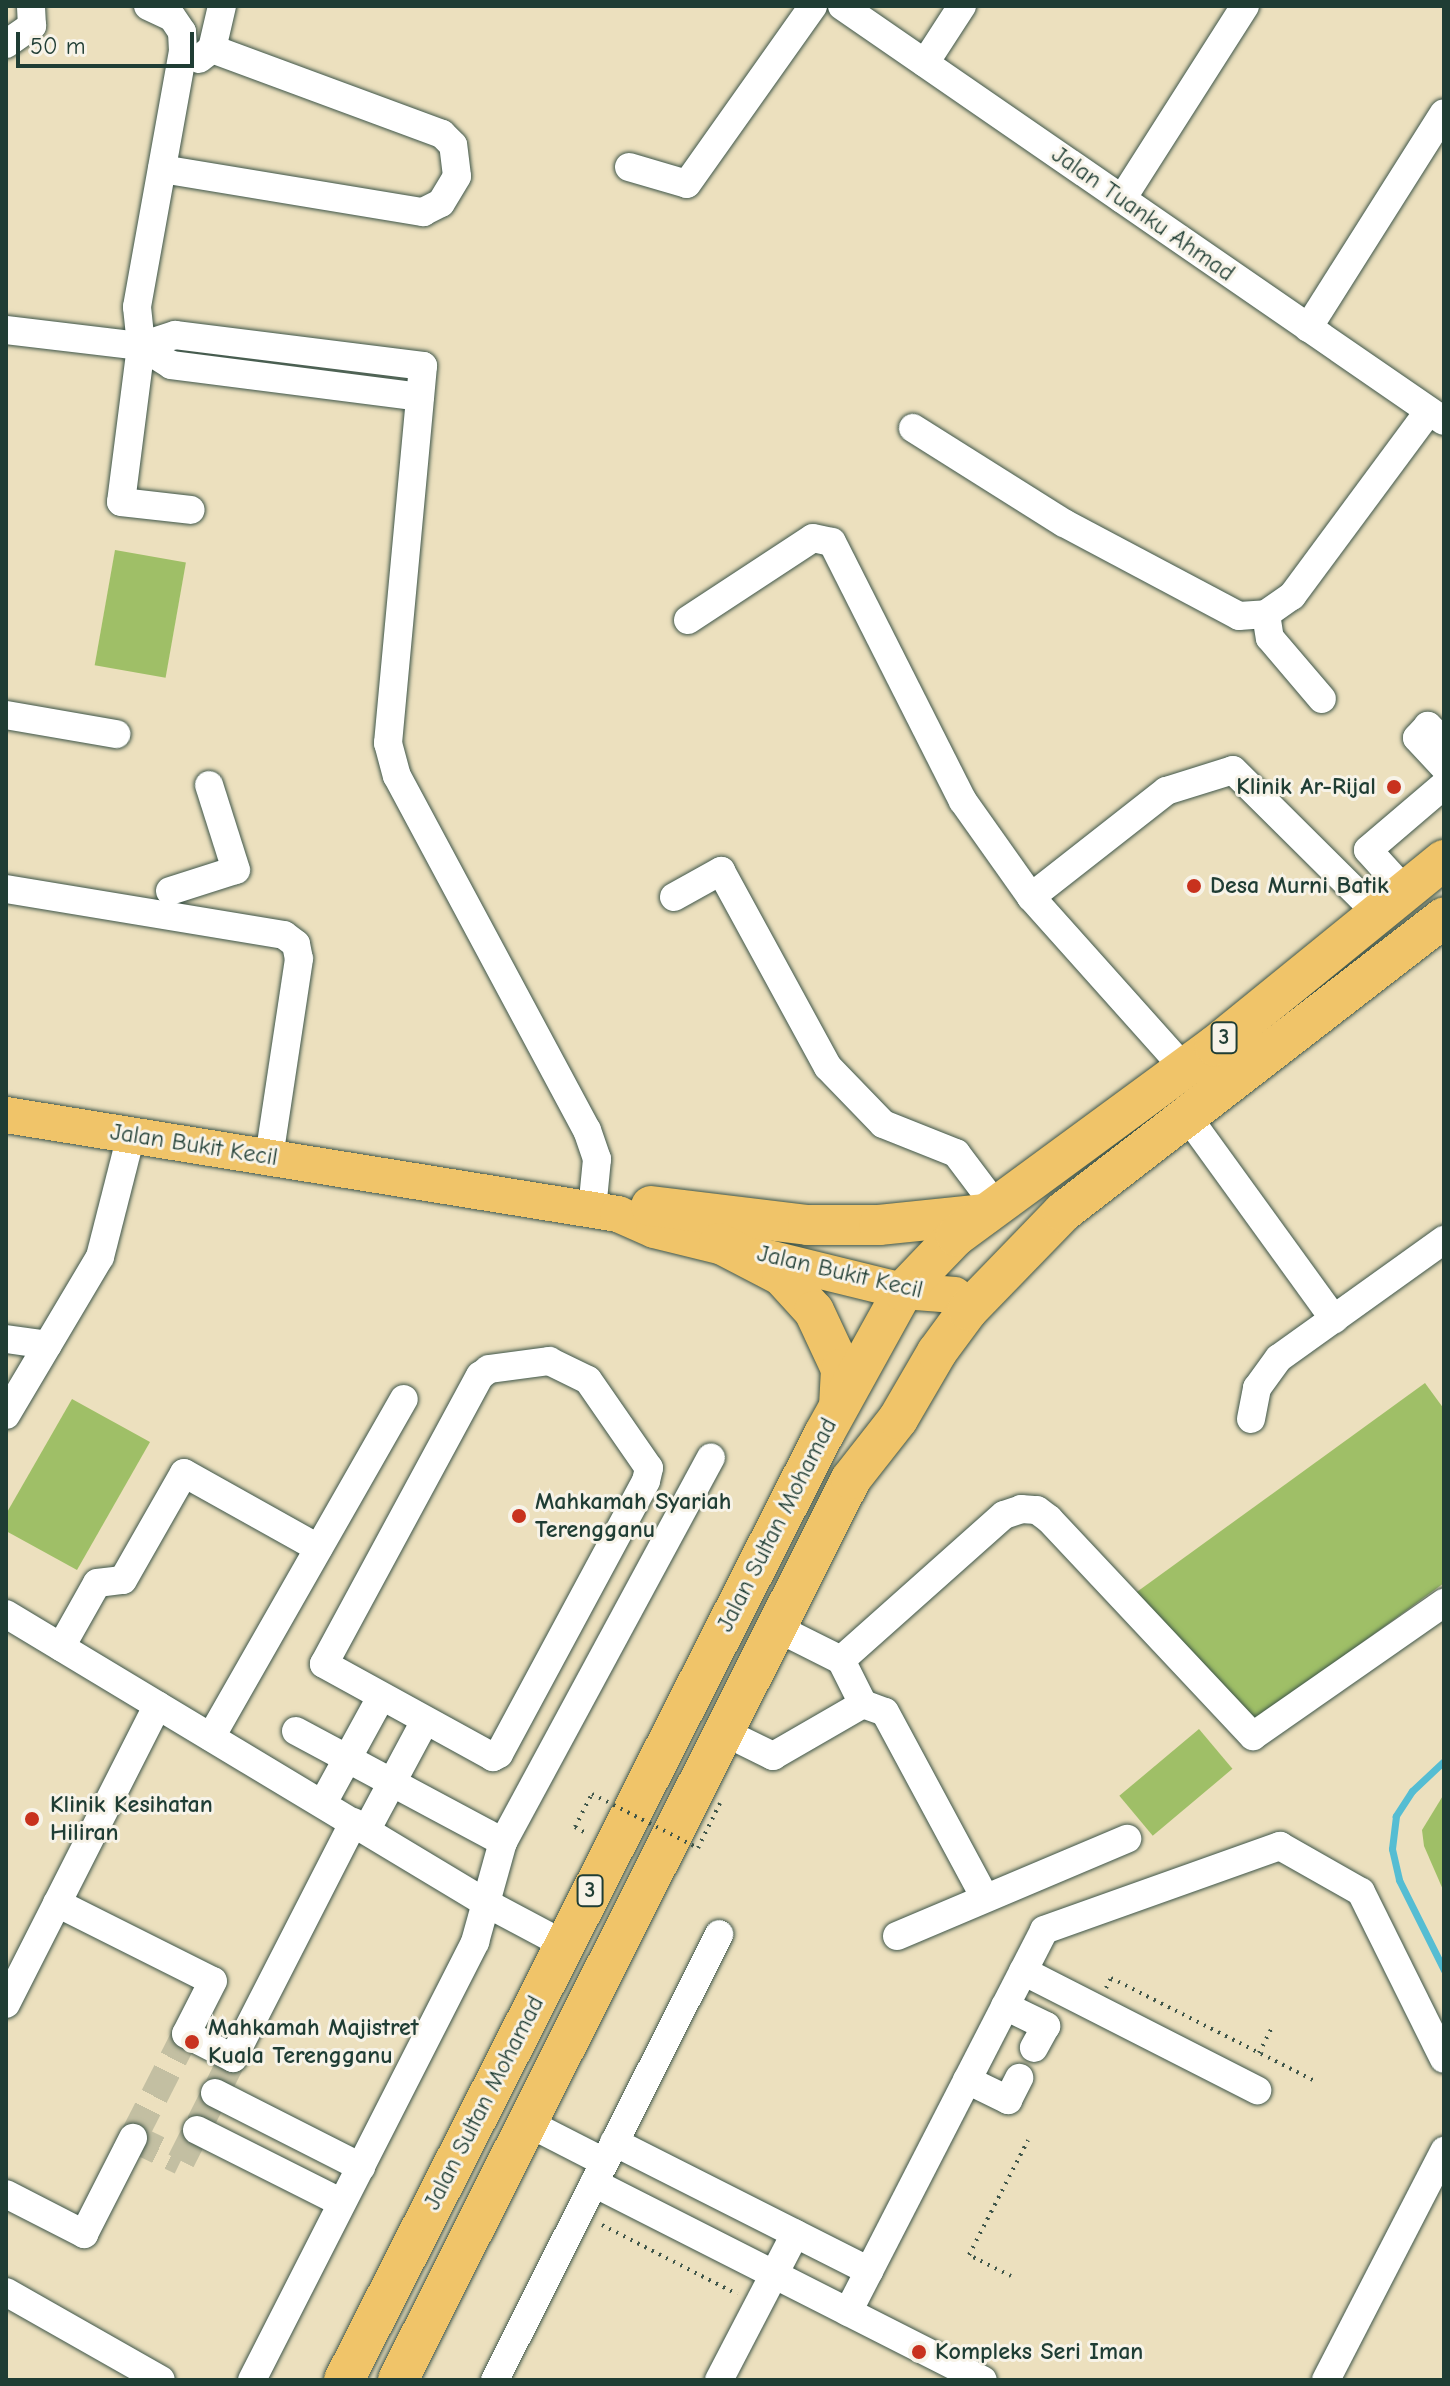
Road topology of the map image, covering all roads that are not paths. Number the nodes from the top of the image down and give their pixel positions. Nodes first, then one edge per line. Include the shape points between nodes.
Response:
1 (31, 6) edge
2 (148, 6) edge
3 (222, 6) edge
4 (813, 6) edge
5 (842, 6) edge
6 (962, 6) edge
7 (1245, 6) edge
8 (6, 44) edge
9 (212, 49) junction
10 (925, 63) junction
11 (179, 73) junction
12 (1444, 113) edge
13 (629, 167) dead end
14 (162, 169) junction
15 (1122, 199) junction
16 (1308, 328) junction
17 (6, 330) edge
18 (141, 346) junction
19 (420, 397) junction
20 (1436, 416) edge
21 (913, 428) dead end
22 (191, 510) dead end
23 (1266, 614) junction
24 (688, 620) dead end
25 (1322, 699) dead end
26 (6, 715) edge
27 (116, 734) dead end
28 (1444, 742) edge
29 (1444, 767) edge
30 (209, 785) dead end
31 (1444, 785) edge
32 (1444, 860) edge
33 (1444, 869) edge
34 (213, 878) junction
35 (6, 889) edge
36 (170, 891) dead end
37 (674, 897) dead end
38 (1031, 897) junction
39 (1393, 904) junction
40 (1444, 917) edge
41 (207, 922) junction
42 (1184, 1068) junction
43 (6, 1115) edge
44 (1187, 1116) junction
45 (131, 1135) junction
46 (269, 1157) junction
47 (620, 1210) junction
48 (991, 1210) junction
49 (1063, 1212) junction
50 (1444, 1240) edge
51 (719, 1243) junction
52 (911, 1282) junction
53 (955, 1295) junction
54 (1334, 1319) junction
55 (6, 1339) edge
56 (48, 1345) junction
57 (404, 1399) dead end
58 (839, 1404) junction
59 (6, 1415) edge
60 (1251, 1419) dead end
61 (711, 1458) dead end
62 (851, 1479) junction
63 (318, 1548) junction
64 (589, 1587) junction
65 (1444, 1603) edge
66 (629, 1609) junction
67 (6, 1614) edge
68 (775, 1627) junction
69 (61, 1647) junction
70 (841, 1660) junction
71 (381, 1697) junction
72 (863, 1704) junction
73 (158, 1705) junction
74 (425, 1721) junction
75 (296, 1731) dead end
76 (722, 1731) junction
77 (211, 1737) junction
78 (347, 1759) junction
79 (392, 1783) junction
80 (323, 1803) junction
81 (360, 1826) junction
82 (1127, 1839) dead end
83 (503, 1842) junction
84 (985, 1898) junction
85 (57, 1903) junction
86 (486, 1903) junction
87 (719, 1934) dead end
88 (897, 1936) dead end
89 (563, 1944) junction
90 (1023, 1971) junction
91 (6, 2004) edge
92 (1005, 2006) junction
93 (1034, 2048) dead end
94 (1444, 2059) edge
95 (1019, 2078) dead end
96 (967, 2080) junction
97 (1257, 2090) dead end
98 (215, 2093) dead end
99 (526, 2122) junction
100 (197, 2130) dead end
101 (133, 2138) dead end
102 (1444, 2151) edge
103 (604, 2162) junction
104 (361, 2167) junction
105 (6, 2194) edge
106 (342, 2203) junction
107 (795, 2234) junction
108 (869, 2271) junction
109 (774, 2274) junction
110 (6, 2292) edge
111 (848, 2312) junction
112 (161, 2380) edge
113 (252, 2380) edge
114 (344, 2380) edge
115 (398, 2380) edge
116 (495, 2380) edge
117 (719, 2380) edge
118 (983, 2380) edge
119 (1326, 2380) edge

1 - 8 street via 32,26
2 - 11 street via 172,17 182,32
3 - 9 street
4 - 13 street via 687,184
5 - 10 street, Jalan Tuanku Ahmad
6 - 10 street
7 - 15 street
9 - 11 street
9 - 14 street via 442,134 453,145 457,176 441,203 423,212
10 - 15 street, Jalan Tuanku Ahmad
11 - 14 street
12 - 16 street
14 - 18 street via 137,307
15 - 16 street, Jalan Tuanku Ahmad
16 - 20 street, Jalan Tuanku Ahmad
17 - 18 street
18 - 19 street via 171,365
18 - 19 street via 175,335 423,366
18 - 22 street via 121,502
19 - 47 street via 388,743 397,776 587,1130
20 - 23 street via 1292,596
21 - 23 street via 1064,523 1239,616
23 - 25 street via 1270,638
24 - 38 street via 813,538 832,542 963,801
26 - 27 street
28 - 29 street via 1428,726 1417,738
30 - 34 street via 236,870
31 - 39 street via 1368,850
32 - 39 highway, Jalan Sultan Mohamad / 3
33 - 39 highway
34 - 36 street
34 - 41 street
35 - 41 street
37 - 48 street via 721,871 828,1067 883,1124 956,1153
38 - 39 street via 1166,791 1233,770
38 - 42 street
39 - 42 highway, Jalan Sultan Mohamad / 3
40 - 44 highway, Jalan Sultan Mohamad / 3
41 - 46 street via 284,935 296,944 299,959
42 - 48 highway, Jalan Sultan Mohamad / 3
43 - 45 main road, Jalan Bukit Kecil
44 - 49 highway, Jalan Sultan Mohamad / 3
44 - 54 street
45 - 46 main road, Jalan Bukit Kecil
45 - 56 street via 110,1233
46 - 47 main road, Jalan Bukit Kecil
47 - 48 highway via 808,1225 879,1225
47 - 51 main road, Jalan Bukit Kecil via 654,1230
47 - 52 main road, Jalan Bukit Kecil
48 - 52 highway, Jalan Sultan Mohamad / 3
49 - 53 highway, 3
49 - 62 highway, Jalan Sultan Mohamad / 3 via 968,1310 898,1419
50 - 54 street
51 - 52 main road, Jalan Bukit Kecil
51 - 58 highway via 782,1276 814,1311 841,1369
52 - 53 main road, Jalan Bukit Kecil
52 - 58 highway, Jalan Sultan Mohamad / 3
53 - 62 highway, 3 via 908,1361
54 - 60 street via 1265,1373
55 - 56 street
56 - 59 street
57 - 63 street
58 - 89 highway, Jalan Sultan Mohamad / 3
61 - 66 street
62 - 68 highway, Jalan Sultan Mohamad / 3
63 - 69 street via 184,1473 123,1580 97,1583
63 - 77 street
64 - 66 street
64 - 71 street via 649,1468 588,1380 549,1361 489,1369 480,1376 324,1664
64 - 74 street via 499,1754 493,1757
65 - 70 street via 1253,1736 1049,1519 1037,1510 1021,1509 1004,1515
66 - 83 street
67 - 69 street
68 - 70 street
68 - 76 highway, Jalan Sultan Mohamad / 3
69 - 73 street
70 - 72 street
71 - 74 street
71 - 78 street
72 - 76 street via 773,1756
72 - 84 street via 885,1712
73 - 77 street
73 - 85 street
74 - 79 street
75 - 78 street
76 - 99 highway, Jalan Sultan Mohamad / 3
77 - 80 street
78 - 79 street
78 - 80 street
79 - 81 street
79 - 83 street
80 - 81 street
81 - 85 street via 233,2058 186,2034 213,1981
81 - 86 street
82 - 84 street
83 - 86 street
84 - 88 street
85 - 91 street
86 - 89 street
86 - 104 street via 475,1942
87 - 103 street
89 - 114 highway, Jalan Sultan Mohamad / 3
90 - 92 street
90 - 94 street via 1044,1930 1280,1846 1361,1892
90 - 97 street
92 - 93 street via 1046,2026
92 - 96 street
95 - 96 street via 1008,2100
96 - 108 street
98 - 104 street
99 - 103 street
99 - 115 highway, Jalan Sultan Mohamad / 3
100 - 106 street
101 - 105 street via 84,2234
102 - 119 street
103 - 107 street
103 - 109 street
103 - 116 street
104 - 106 street
106 - 113 street
107 - 108 street
107 - 109 street
108 - 111 street
109 - 111 street
109 - 117 street
110 - 112 street
111 - 118 street

